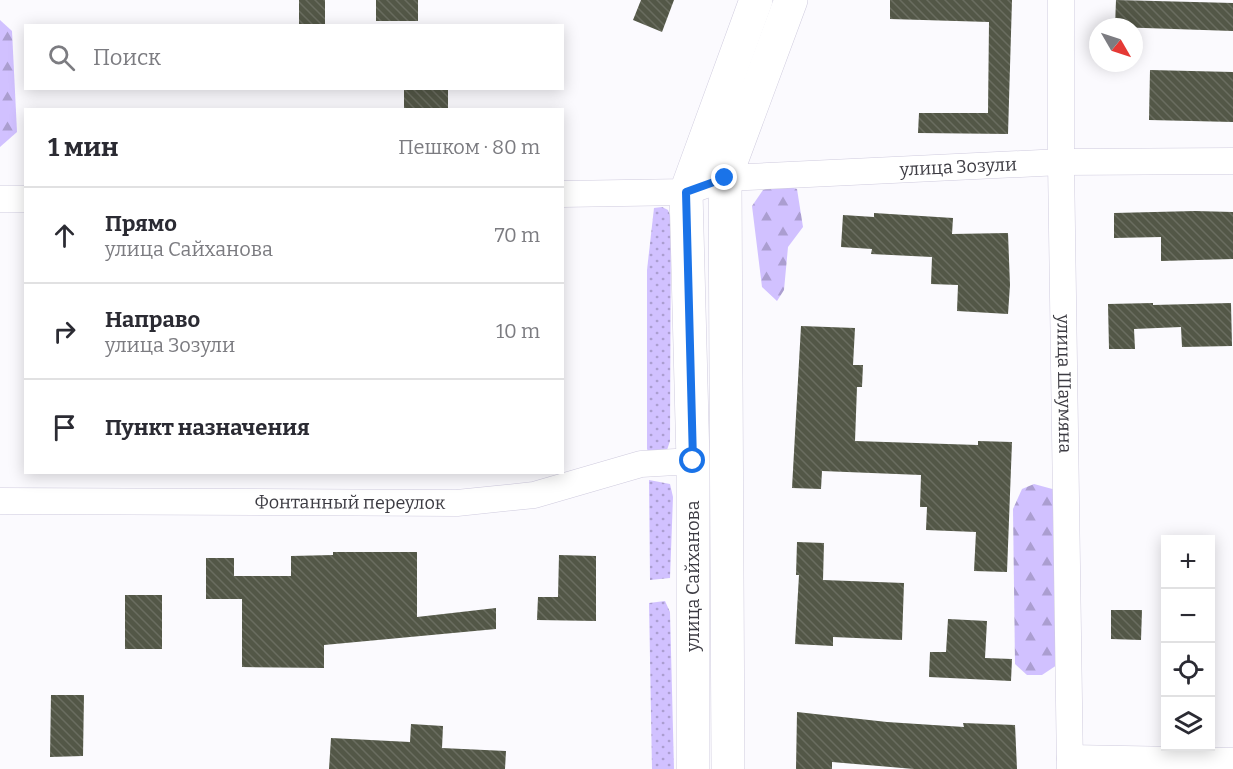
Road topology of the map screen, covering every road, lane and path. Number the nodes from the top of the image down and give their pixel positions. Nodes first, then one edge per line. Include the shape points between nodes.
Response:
1 (756, 0) edge
2 (791, 0) edge
3 (1061, 0) edge
4 (1233, 161) edge
5 (1061, 162) junction
6 (725, 178) junction
7 (686, 192) junction
8 (564, 194) edge
9 (0, 199) edge
10 (24, 199) edge
11 (693, 461) junction
12 (0, 501) edge
13 (1233, 761) edge
14 (1070, 763) edge
15 (693, 769) edge
16 (728, 769) edge

1 - 7 main road, улица Сайханова
2 - 6 main road, улица Сайханова
3 - 5 street, улица Шаумяна
4 - 5 street, улица Зозули
5 - 6 street, улица Зозули
5 - 14 street, улица Шаумяна
6 - 7 street, улица Зозули
6 - 16 main road, улица Сайханова
7 - 8 street, улица Зозули
7 - 11 main road, улица Сайханова
9 - 10 street
11 - 12 street, Фонтанный переулок via 641,464 534,495 457,503
11 - 15 main road, улица Сайханова
13 - 14 street

